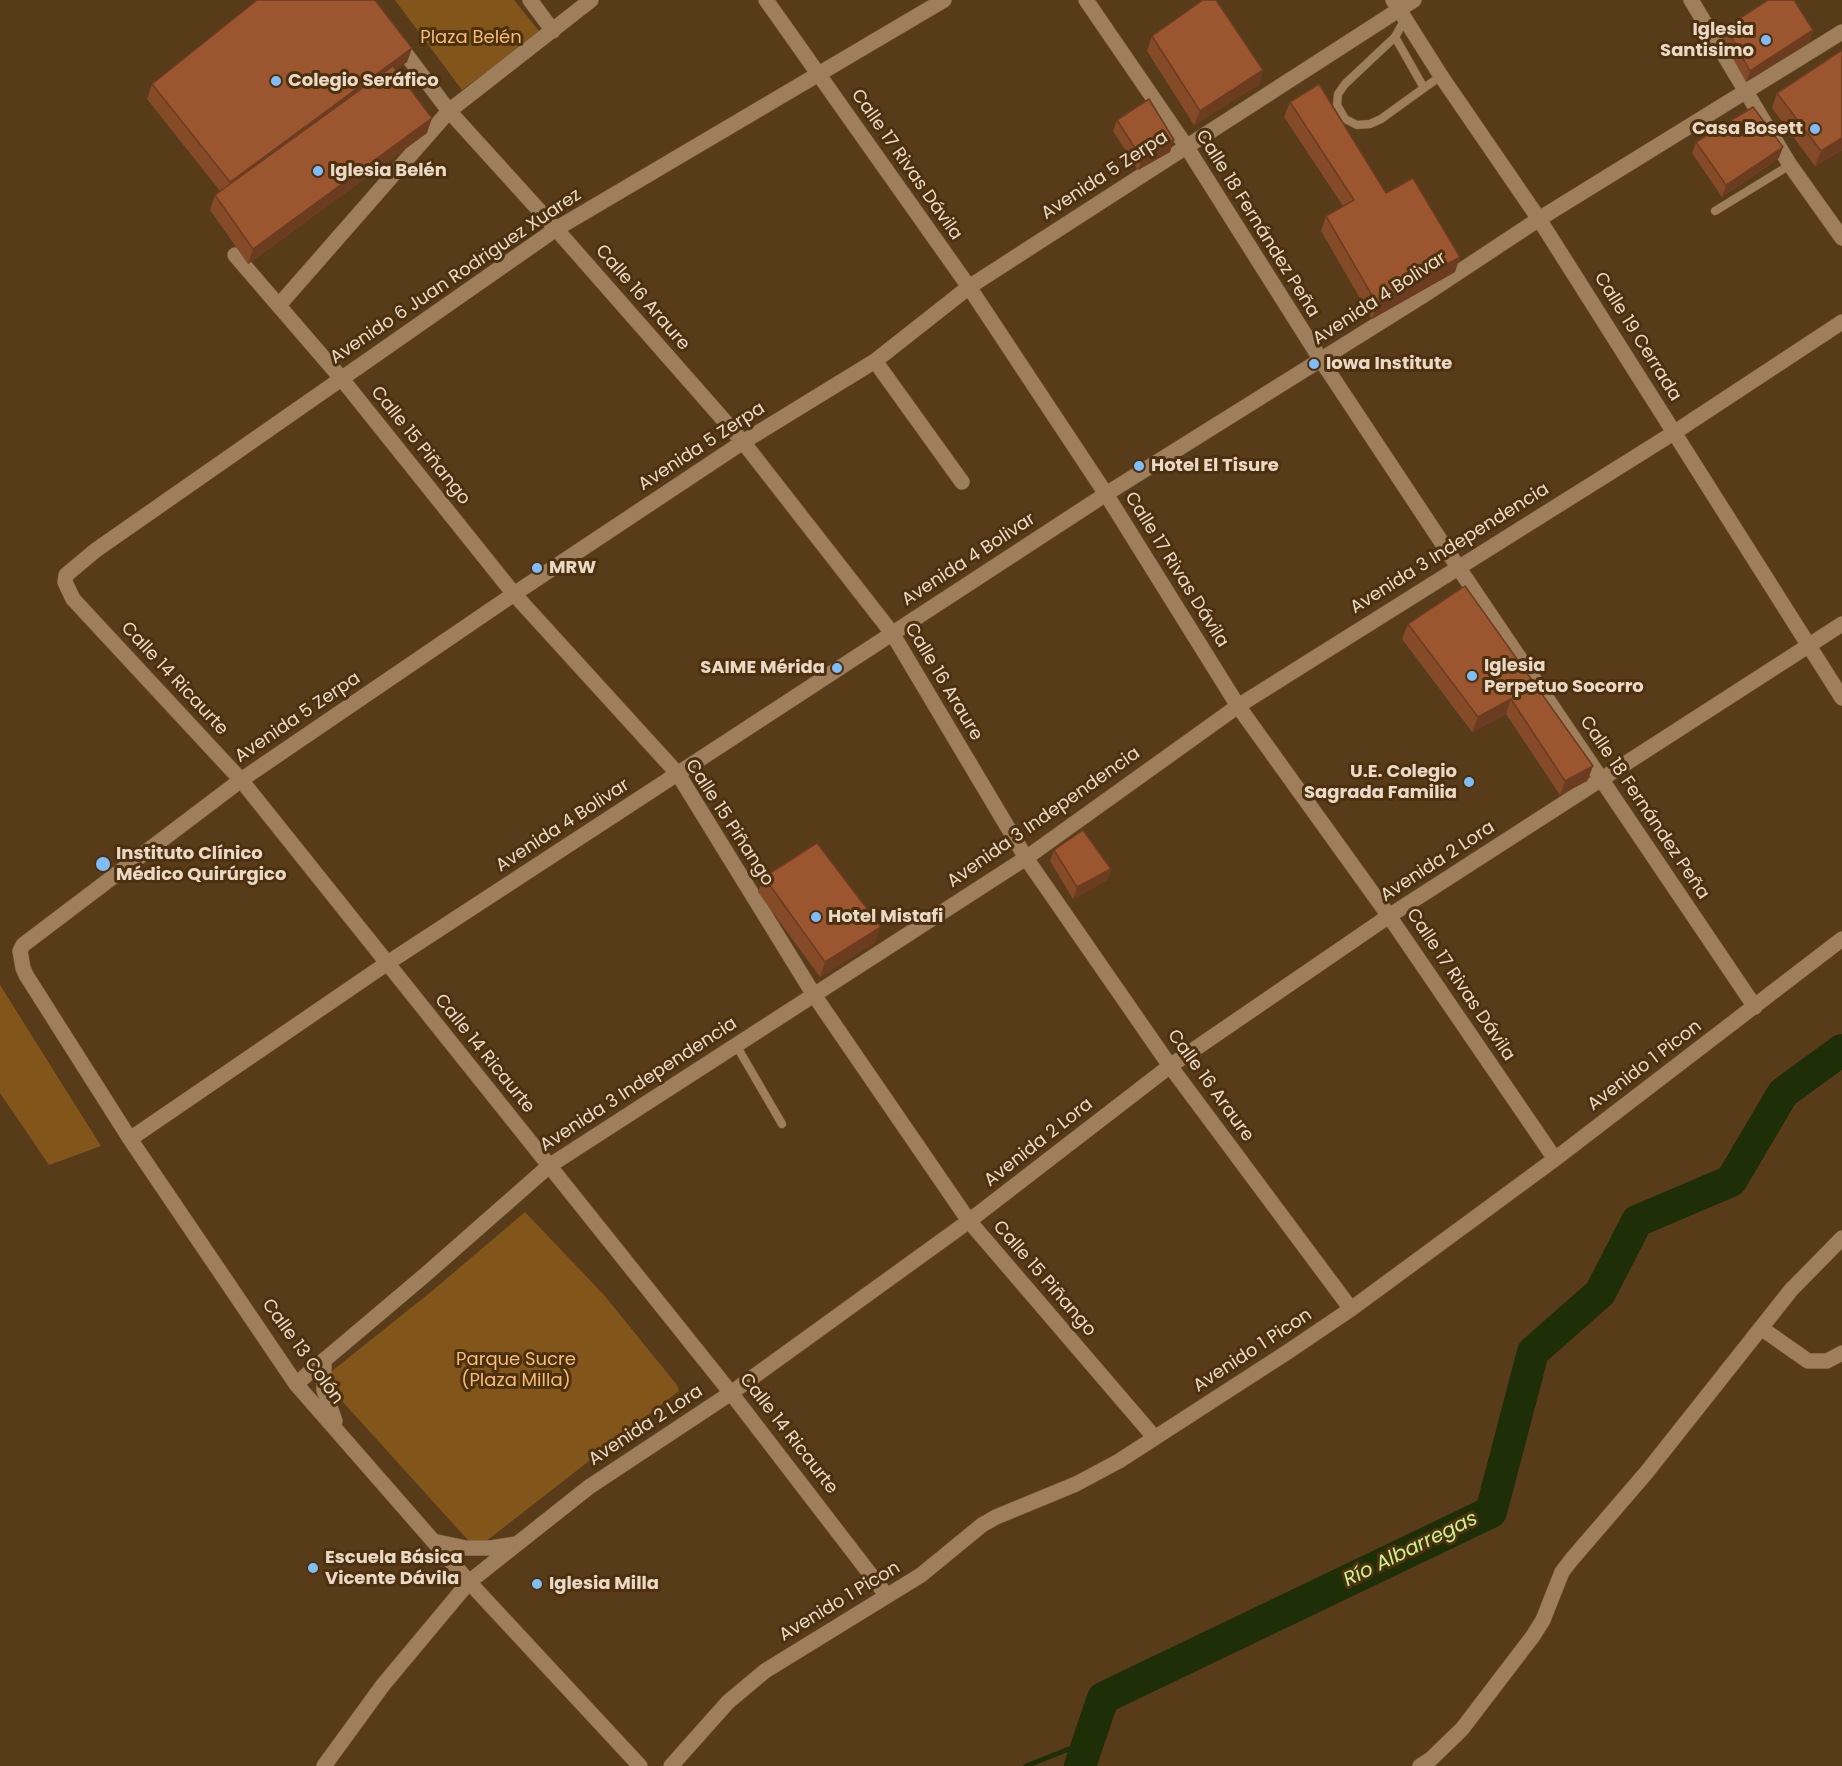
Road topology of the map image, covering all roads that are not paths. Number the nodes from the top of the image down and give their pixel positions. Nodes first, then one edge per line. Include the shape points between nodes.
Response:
1 (530, 0) edge
2 (591, 0) edge
3 (766, 0) edge
4 (944, 0) edge
5 (1086, 0) edge
6 (1414, 0) edge
7 (1691, 0) edge
8 (1399, 9) edge
9 (386, 28) edge
10 (553, 31) junction
11 (1842, 32) edge
12 (1395, 37) junction
13 (819, 75) junction
14 (1441, 76) junction
15 (1424, 88) junction
16 (1745, 91) junction
17 (448, 111) junction
18 (1186, 146) junction
19 (1790, 165) junction
20 (1715, 211) dead end
21 (1539, 219) junction
22 (556, 229) junction
23 (1842, 238) edge
24 (235, 255) dead end
25 (969, 287) junction
26 (280, 304) junction
27 (1842, 322) edge
28 (1321, 360) junction
29 (875, 361) junction
30 (341, 378) junction
31 (1675, 432) junction
32 (743, 442) junction
33 (962, 482) dead end
34 (1106, 494) junction
35 (1458, 567) junction
36 (66, 575) joint
37 (514, 594) junction
38 (1842, 624) edge
39 (892, 633) junction
40 (1809, 647) junction
41 (1842, 698) edge
42 (1238, 706) junction
43 (678, 774) junction
44 (1601, 779) junction
45 (241, 780) junction
46 (1026, 858) junction
47 (1389, 916) junction
48 (1842, 939) edge
49 (23, 945) joint
50 (386, 964) junction
51 (814, 995) junction
52 (1755, 1007) junction
53 (736, 1045) junction
54 (1170, 1066) junction
55 (782, 1124) dead end
56 (130, 1139) junction
57 (1555, 1159) junction
58 (549, 1166) junction
59 (969, 1221) junction
60 (1842, 1238) edge
61 (1351, 1309) junction
62 (1761, 1328) junction
63 (1842, 1353) edge
64 (324, 1360) junction
65 (296, 1384) junction
66 (731, 1393) junction
67 (342, 1437) junction
68 (1155, 1438) junction
69 (434, 1542) junction
70 (517, 1544) junction
71 (469, 1582) junction
72 (887, 1596) junction
73 (324, 1766) edge
74 (639, 1766) edge
75 (671, 1766) edge
76 (1420, 1766) edge

1 - 10 street
2 - 10 street
3 - 13 street, Calle 17 Rivas Dávila
4 - 13 street, Avenido 6 Juan Rodriguez Xuarez
5 - 18 street, Calle 18 Fernández Peña
6 - 8 street, Avenida 5 Zerpa
7 - 16 street
8 - 12 lane
8 - 14 street, Calle 19 Cerrada
8 - 18 street, Avenida 5 Zerpa
9 - 17 street, Calle 16 Araure
10 - 17 street
11 - 16 street, Avenida 4 Bolivar
12 - 15 lane
12 - 15 lane via 1345,84 1338,94 1340,112 1357,125 1370,124
13 - 22 street, Avenido 6 Juan Rodriguez Xuarez
13 - 25 street, Calle 17 Rivas Dávila
14 - 15 lane
14 - 21 street, Calle 19 Cerrada
16 - 19 street
16 - 21 street, Avenida 4 Bolivar
17 - 22 street, Calle 16 Araure
17 - 26 street
18 - 25 street, Avenida 5 Zerpa
18 - 28 street, Calle 18 Fernández Peña
19 - 20 lane
19 - 23 street
21 - 28 street, Avenida 4 Bolivar
21 - 31 street, Calle 19 Cerrada
22 - 30 street, Avenido 6 Juan Rodriguez Xuarez
22 - 32 street, Calle 16 Araure
24 - 26 street, Calle 15 Piñango
25 - 29 street, Avenida 5 Zerpa
25 - 34 street, Calle 17 Rivas Dávila
26 - 30 street, Calle 15 Piñango
27 - 31 street, Avenida 3 Independencia
28 - 34 street, Avenida 4 Bolivar
28 - 35 street, Calle 18 Fernández Peña
29 - 32 street, Avenida 5 Zerpa
29 - 33 street
30 - 36 street, Avenido 6 Juan Rodriguez Xuarez
30 - 37 street, Calle 15 Piñango
31 - 35 street, Avenida 3 Independencia
31 - 40 street, Calle 19 Cerrada
32 - 37 street, Avenida 5 Zerpa
32 - 39 street, Calle 16 Araure
34 - 39 street, Avenida 4 Bolivar
34 - 42 street, Calle 17 Rivas Dávila
35 - 42 street, Avenida 3 Independencia
35 - 44 street, Calle 18 Fernández Peña
36 - 45 street, Calle 14 Ricaurte via 73,599
37 - 43 street, Calle 15 Piñango
37 - 45 street, Avenida 5 Zerpa
38 - 40 street, Avenida 2 Lora
39 - 43 street, Avenida 4 Bolivar
39 - 46 street, Calle 16 Araure
40 - 41 street, Calle 19 Cerrada
40 - 44 street, Avenida 2 Lora
42 - 46 street, Avenida 3 Independencia
42 - 47 street, Calle 17 Rivas Dávila
43 - 50 street, Avenida 4 Bolivar
43 - 51 street, Calle 15 Piñango
44 - 47 street, Avenida 2 Lora
44 - 52 street, Calle 18 Fernández Peña
45 - 49 street, Avenida 5 Zerpa
45 - 50 street, Calle 14 Ricaurte
46 - 51 street, Avenida 3 Independencia
46 - 54 street, Calle 16 Araure
47 - 54 street, Avenida 2 Lora
47 - 57 street, Calle 17 Rivas Dávila
48 - 52 street, Avenido 1 Picon
49 - 56 street, Calle 13 Colón via 21,959 26,975
50 - 56 street, Avenida 4 Bolivar
50 - 58 street, Calle 14 Ricaurte
51 - 53 street, Avenida 3 Independencia
51 - 59 street, Calle 15 Piñango
52 - 57 street, Avenido 1 Picon
53 - 55 lane
53 - 58 street, Avenida 3 Independencia
54 - 59 street, Avenida 2 Lora
54 - 61 street, Calle 16 Araure
56 - 65 street, Calle 13 Colón
57 - 61 street, Avenido 1 Picon
58 - 64 street, Avenida 3 Independencia
58 - 66 street, Calle 14 Ricaurte
59 - 66 street, Avenida 2 Lora
59 - 68 street, Calle 15 Piñango
60 - 62 street
61 - 68 street, Avenido 1 Picon
62 - 63 street via 1808,1360 1827,1361
62 - 76 street via 1562,1572 1543,1620 1462,1729
64 - 65 street, Avenida 3 Independencia
64 - 67 street via 326,1401
65 - 67 street, Calle 13 Colón
66 - 70 street, Avenida 2 Lora via 589,1486
66 - 72 street, Calle 14 Ricaurte
67 - 69 street, Calle 13 Colón
68 - 72 street, Avenido 1 Picon via 1076,1484 996,1517
69 - 70 street via 466,1548
69 - 71 street, Calle 13 Colón
70 - 71 street, Avenida 2 Lora
71 - 73 street, Avenida 2 Lora via 383,1685
71 - 74 street, Calle 13 Colón
72 - 75 street, Avenido 1 Picon via 746,1685

